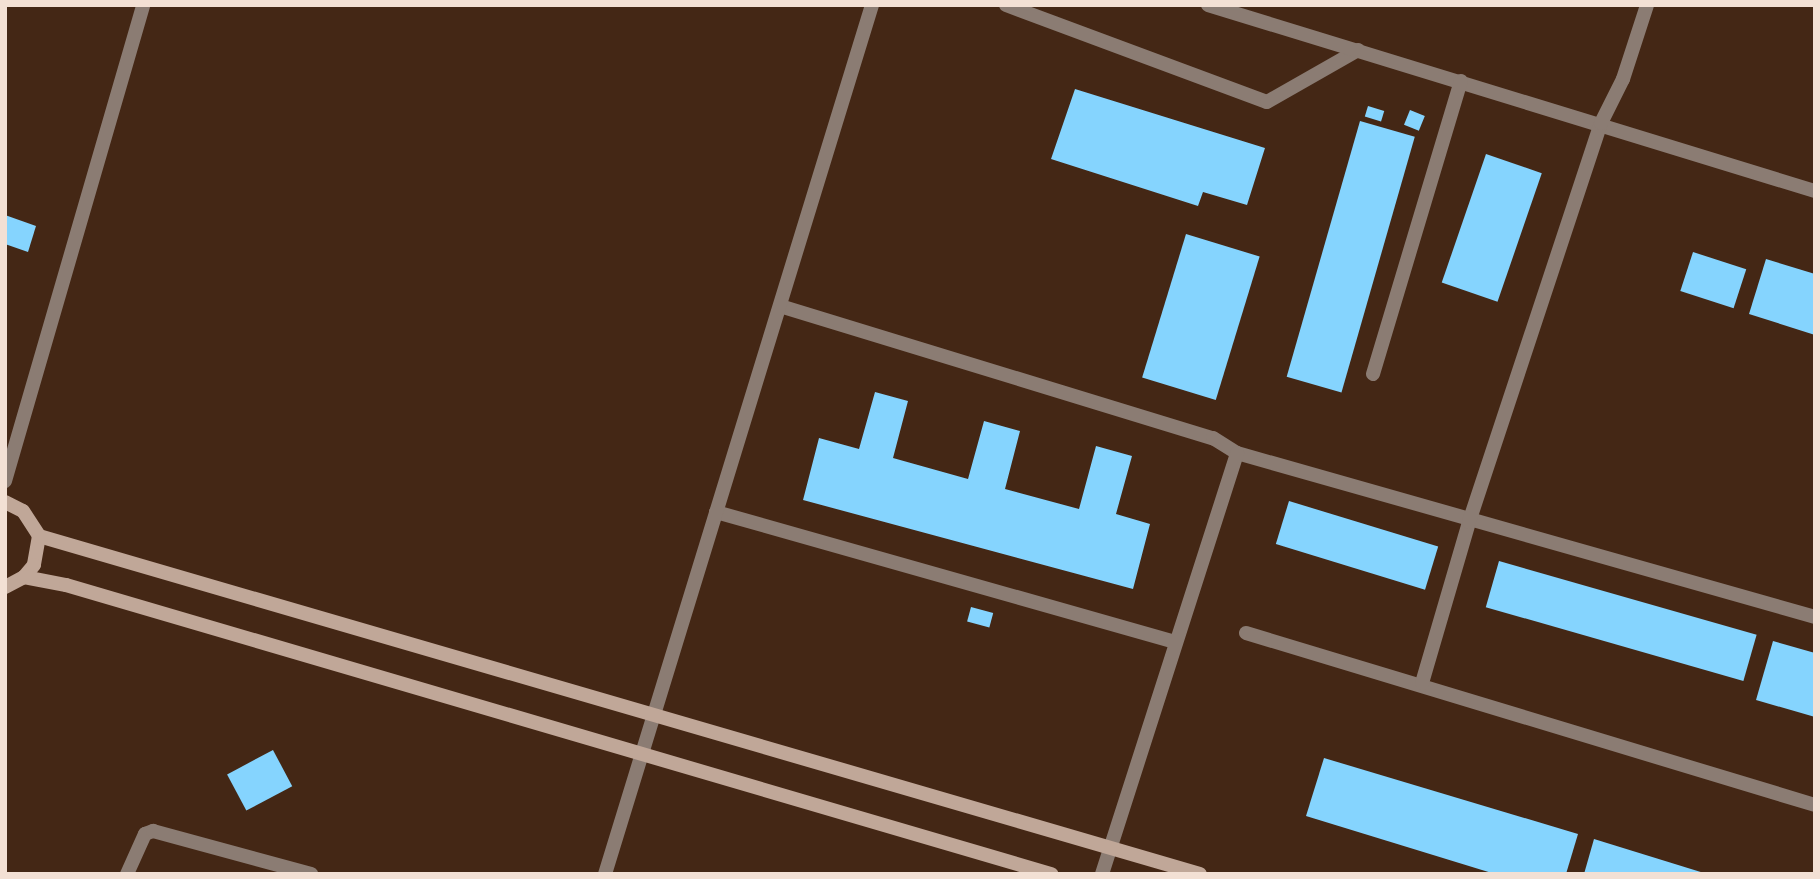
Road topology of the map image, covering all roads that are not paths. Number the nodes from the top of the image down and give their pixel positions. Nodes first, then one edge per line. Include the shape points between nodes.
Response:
1 (143, 5) edge
2 (872, 5) edge
3 (1006, 5) edge
4 (1208, 5) edge
5 (1647, 5) edge
6 (1359, 50) junction
7 (1461, 81) junction
8 (1601, 123) junction
9 (1815, 191) edge
10 (780, 306) junction
11 (1373, 374) dead end
12 (1237, 453) junction
13 (5, 481) edge
14 (5, 502) edge
15 (716, 512) junction
16 (1469, 522) junction
17 (38, 536) junction
18 (12, 586) edge
19 (1815, 617) edge
20 (1246, 633) dead end
21 (1176, 642) junction
22 (1422, 683) junction
23 (656, 712) junction
24 (642, 756) junction
25 (1815, 805) edge
26 (1108, 846) junction
27 (127, 874) edge
28 (311, 874) edge
29 (605, 874) edge
30 (1051, 874) edge
31 (1102, 874) edge
32 (1200, 874) edge

1 - 13 street
2 - 10 street
3 - 6 street via 1267,102
4 - 6 street
5 - 8 street via 1623,79
6 - 7 street
7 - 8 street
7 - 11 street
8 - 9 street
8 - 16 street
10 - 12 street via 1213,438
10 - 15 street
12 - 16 street
12 - 21 street
14 - 17 street via 23,511
15 - 21 street
15 - 23 street
16 - 19 street
16 - 22 street
17 - 18 street via 34,565
17 - 23 street
18 - 24 street via 80,589
20 - 22 street
21 - 26 street
22 - 25 street
23 - 24 street
23 - 26 street
24 - 29 street
24 - 30 street
26 - 31 street
26 - 32 street
27 - 28 street via 145,834 153,831

